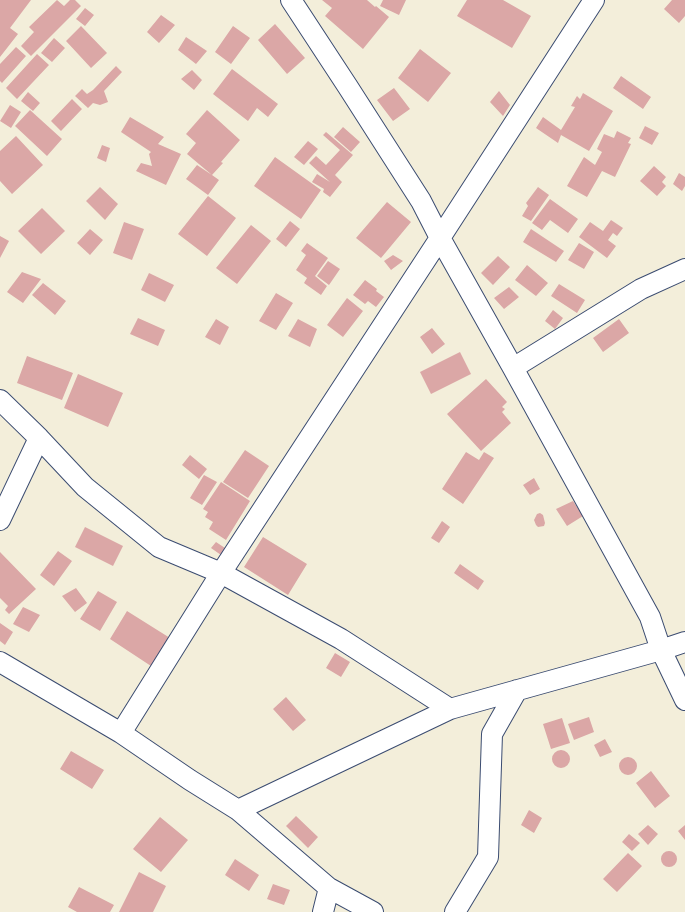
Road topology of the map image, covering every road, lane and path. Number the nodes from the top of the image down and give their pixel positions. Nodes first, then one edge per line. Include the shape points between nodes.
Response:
1 (291, 0) edge
2 (594, 0) edge
3 (440, 238) junction
4 (685, 269) edge
5 (513, 368) junction
6 (0, 400) edge
7 (39, 438) junction
8 (0, 520) edge
9 (221, 573) junction
10 (685, 642) edge
11 (661, 650) junction
12 (0, 662) edge
13 (517, 690) junction
14 (685, 700) edge
15 (450, 709) junction
16 (121, 733) junction
17 (238, 810) junction
18 (329, 888) junction
19 (323, 912) edge
20 (373, 912) edge
21 (455, 912) edge

1 - 3 street via 420,201
2 - 3 street
3 - 5 street
3 - 9 street
4 - 5 street via 641,289
5 - 11 street via 650,617
6 - 7 street
7 - 8 street
7 - 9 street via 85,487 159,547
9 - 15 street via 341,639
9 - 16 street
10 - 11 street
11 - 13 street
11 - 14 street
12 - 16 street
13 - 15 street
13 - 21 street via 492,734 488,857
15 - 17 street
16 - 17 street
17 - 18 street
18 - 19 street
18 - 20 street

